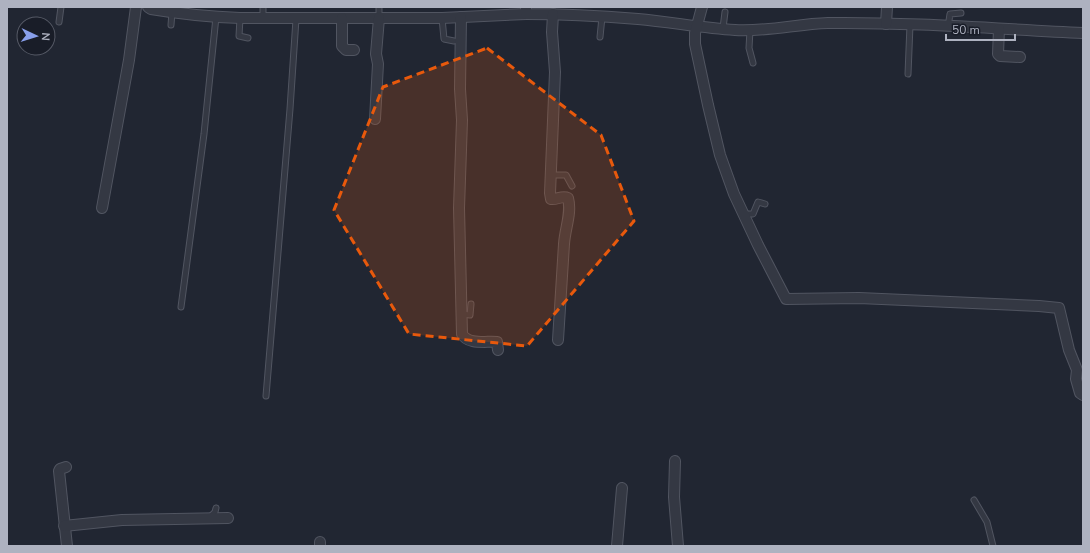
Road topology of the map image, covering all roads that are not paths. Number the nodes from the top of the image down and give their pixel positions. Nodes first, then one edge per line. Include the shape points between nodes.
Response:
1 (61, 7) edge
2 (136, 7) edge
3 (148, 7) edge
4 (263, 7) edge
5 (379, 7) edge
6 (702, 7) edge
7 (886, 7) edge
8 (185, 10) edge
9 (526, 10) edge
10 (172, 12) junction
11 (725, 12) dead end
12 (961, 13) dead end
13 (553, 14) junction
14 (461, 17) junction
15 (602, 17) junction
16 (216, 18) junction
17 (240, 18) junction
18 (263, 18) junction
19 (342, 18) junction
20 (379, 18) junction
21 (442, 18) junction
22 (296, 19) junction
23 (59, 22) dead end
24 (886, 24) junction
25 (171, 25) dead end
26 (910, 25) junction
27 (697, 26) junction
28 (948, 27) junction
29 (723, 28) junction
30 (999, 29) junction
31 (750, 30) junction
32 (1083, 33) edge
33 (600, 37) dead end
34 (248, 38) dead end
35 (454, 41) dead end
36 (354, 50) dead end
37 (1020, 57) dead end
38 (753, 63) dead end
39 (908, 74) dead end
40 (375, 120) dead end
41 (550, 175) junction
42 (572, 186) dead end
43 (765, 204) dead end
44 (102, 208) dead end
45 (744, 214) junction
46 (471, 304) dead end
47 (181, 307) dead end
48 (461, 314) junction
49 (558, 340) dead end
50 (498, 350) dead end
51 (1083, 395) edge
52 (266, 396) dead end
53 (675, 461) dead end
54 (66, 467) dead end
55 (622, 488) dead end
56 (974, 500) dead end
57 (216, 508) dead end
58 (228, 518) dead end
59 (208, 519) junction
60 (64, 526) junction
61 (67, 546) edge
62 (618, 546) edge
63 (678, 546) edge
64 (993, 546) edge

1 - 23 lane
2 - 44 street via 128,68
3 - 10 street
4 - 18 lane
5 - 20 lane
6 - 27 street
7 - 24 street
8 - 10 street
8 - 16 street
9 - 13 street
9 - 14 street
10 - 25 lane
11 - 29 lane
12 - 28 lane via 950,14
13 - 15 street
13 - 41 street via 555,72
14 - 21 street
14 - 48 street
15 - 27 street
15 - 33 lane
16 - 17 street
16 - 47 lane via 204,134
17 - 18 street
17 - 34 lane via 238,36
18 - 22 street
19 - 20 street
19 - 22 street
19 - 36 street via 342,46 346,50
20 - 21 street
20 - 40 street
21 - 35 lane via 444,39
22 - 52 lane
24 - 26 street
24 - 31 street via 805,24
26 - 28 street
26 - 39 lane
27 - 29 street
27 - 45 street via 696,49 720,155
28 - 30 street
29 - 31 street
30 - 32 street
30 - 37 street via 998,54
31 - 38 lane via 749,48
41 - 42 lane via 566,175
41 - 49 street via 551,198 554,200 566,197 569,208
43 - 45 lane via 758,202 753,214
45 - 51 street via 786,299 859,298 1059,308 1077,370 1076,378 1080,393
46 - 48 lane via 470,315
48 - 50 street via 464,337 471,341 497,342
53 - 63 street via 674,491
54 - 60 street via 59,471
55 - 62 street
56 - 64 lane via 987,522
57 - 59 lane
58 - 59 street
59 - 60 street via 122,520
60 - 61 street

